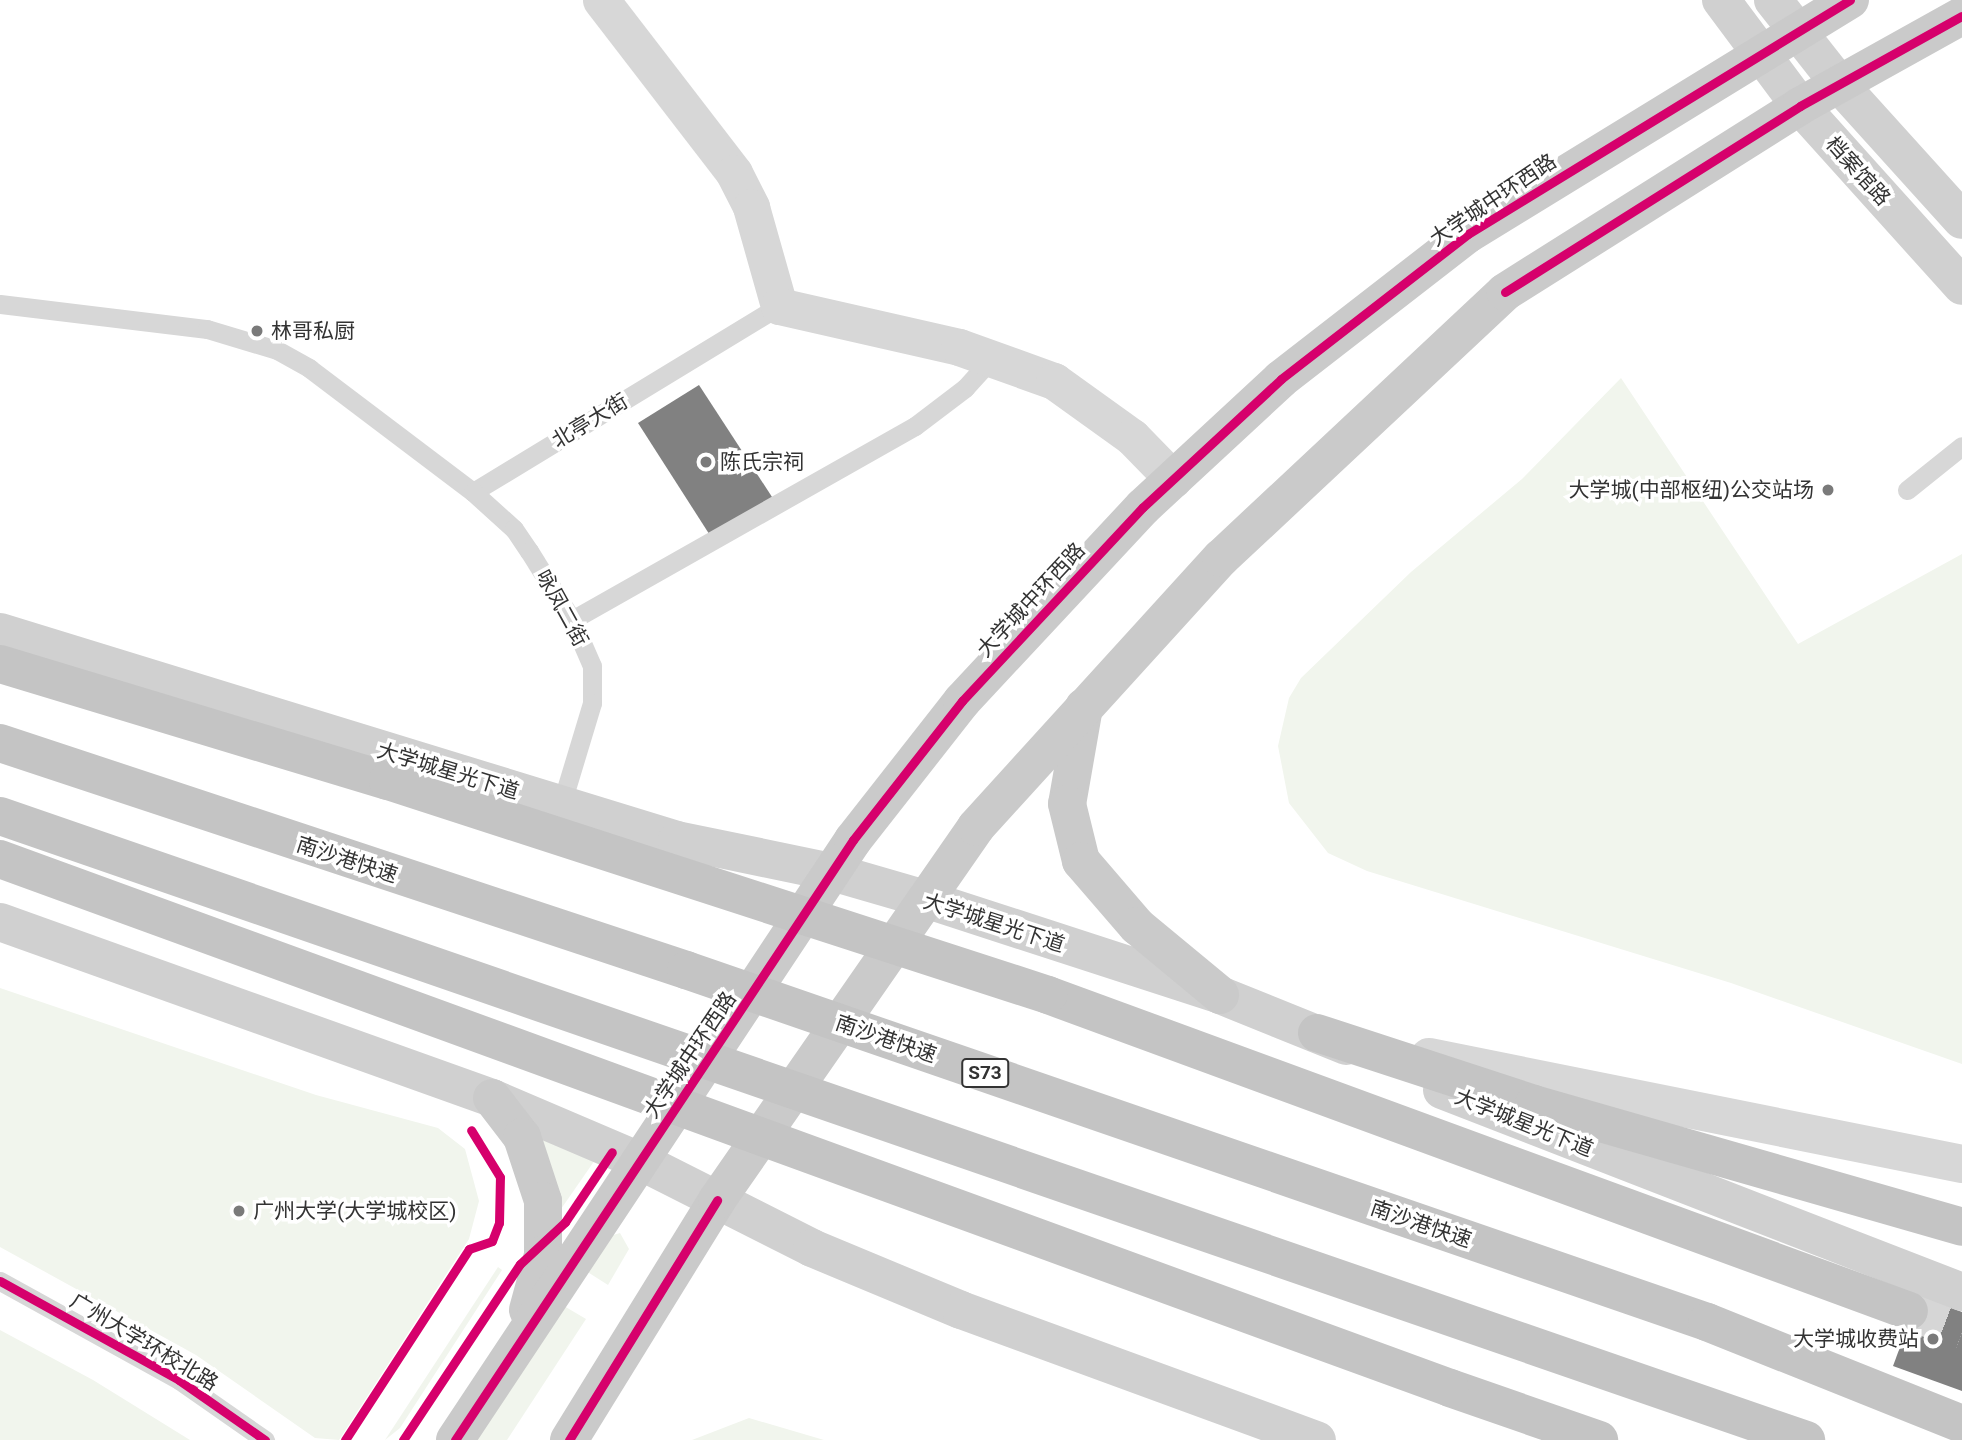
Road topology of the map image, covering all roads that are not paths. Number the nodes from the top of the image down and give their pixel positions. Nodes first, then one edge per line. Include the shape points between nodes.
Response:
1 (601, 0) edge
2 (1721, 0) edge
3 (1773, 0) edge
4 (1850, 0) edge
5 (1962, 16) edge
6 (1794, 31) junction
7 (1756, 53) junction
8 (1839, 84) junction
9 (1800, 106) junction
10 (1962, 220) edge
11 (1962, 286) edge
12 (0, 304) edge
13 (779, 306) junction
14 (993, 357) junction
15 (1962, 446) edge
16 (1172, 479) junction
17 (1907, 490) dead end
18 (473, 492) junction
19 (572, 620) junction
20 (0, 632) edge
21 (0, 664) edge
22 (1085, 703) junction
23 (0, 743) edge
24 (566, 786) dead end
25 (0, 816) edge
26 (0, 859) edge
27 (832, 872) junction
28 (925, 899) junction
29 (0, 922) edge
30 (1220, 995) junction
31 (1317, 1033) junction
32 (492, 1098) junction
33 (640, 1161) junction
34 (1962, 1164) edge
35 (717, 1200) junction
36 (1962, 1227) edge
37 (0, 1281) edge
38 (1962, 1292) edge
39 (1909, 1311) tunnel mouth
40 (517, 1348) junction
41 (1962, 1424) edge
42 (265, 1440) edge
43 (455, 1440) edge
44 (569, 1440) edge
45 (1317, 1440) edge
46 (1599, 1440) edge
47 (1806, 1440) edge

1 - 13 street via 734,173 751,206
2 - 7 main road, 档案馆路
3 - 6 main road, 档案馆路
4 - 6 main road, 大学城中环西路
5 - 8 main road
6 - 7 main road, 大学城中环西路
6 - 8 main road, 档案馆路
7 - 9 main road, 档案馆路
7 - 16 main road, 大学城中环西路 via 1468,234 1281,379
8 - 9 main road
8 - 10 main road, 档案馆路
9 - 11 main road, 档案馆路
9 - 22 main road via 1505,292 1221,558
12 - 18 lane via 207,329 277,350 309,368
13 - 14 street
13 - 18 lane, 北亭大街
14 - 16 street via 1054,381 1084,400
14 - 19 lane via 965,388 915,426
15 - 17 lane
16 - 27 main road, 大学城中环西路 via 971,691
18 - 19 lane, 咏凤二街 via 514,529
19 - 24 lane, 咏凤二街 via 592,666 595,688
20 - 27 main road, 大学城星光下道 via 677,840
21 - 39 highway, bridge via 850,927 1179,1040 1536,1177
22 - 28 main road via 975,827
22 - 30 main road via 1067,804 1081,861 1137,926
23 - 41 highway, 南沙港快速 / S73, bridge via 686,970 1707,1322
25 - 47 highway, bridge via 1636,1377
26 - 46 highway, bridge
27 - 28 main road, 大学城星光下道
27 - 33 main road, 大学城中环西路
28 - 30 main road, 大学城星光下道
28 - 35 main road
29 - 32 main road
30 - 31 main road, 大学城星光下道
31 - 34 street
31 - 36 highway via 1534,1104
31 - 38 main road, 大学城星光下道 via 1565,1141
32 - 33 main road
32 - 40 main road via 529,1151 544,1212 543,1255
33 - 35 main road
33 - 40 main road, 大学城中环西路
35 - 44 main road
35 - 45 main road via 781,1236 961,1310
37 - 42 lane, 广州大学环校北路 via 169,1374
40 - 43 main road, 大学城中环西路

